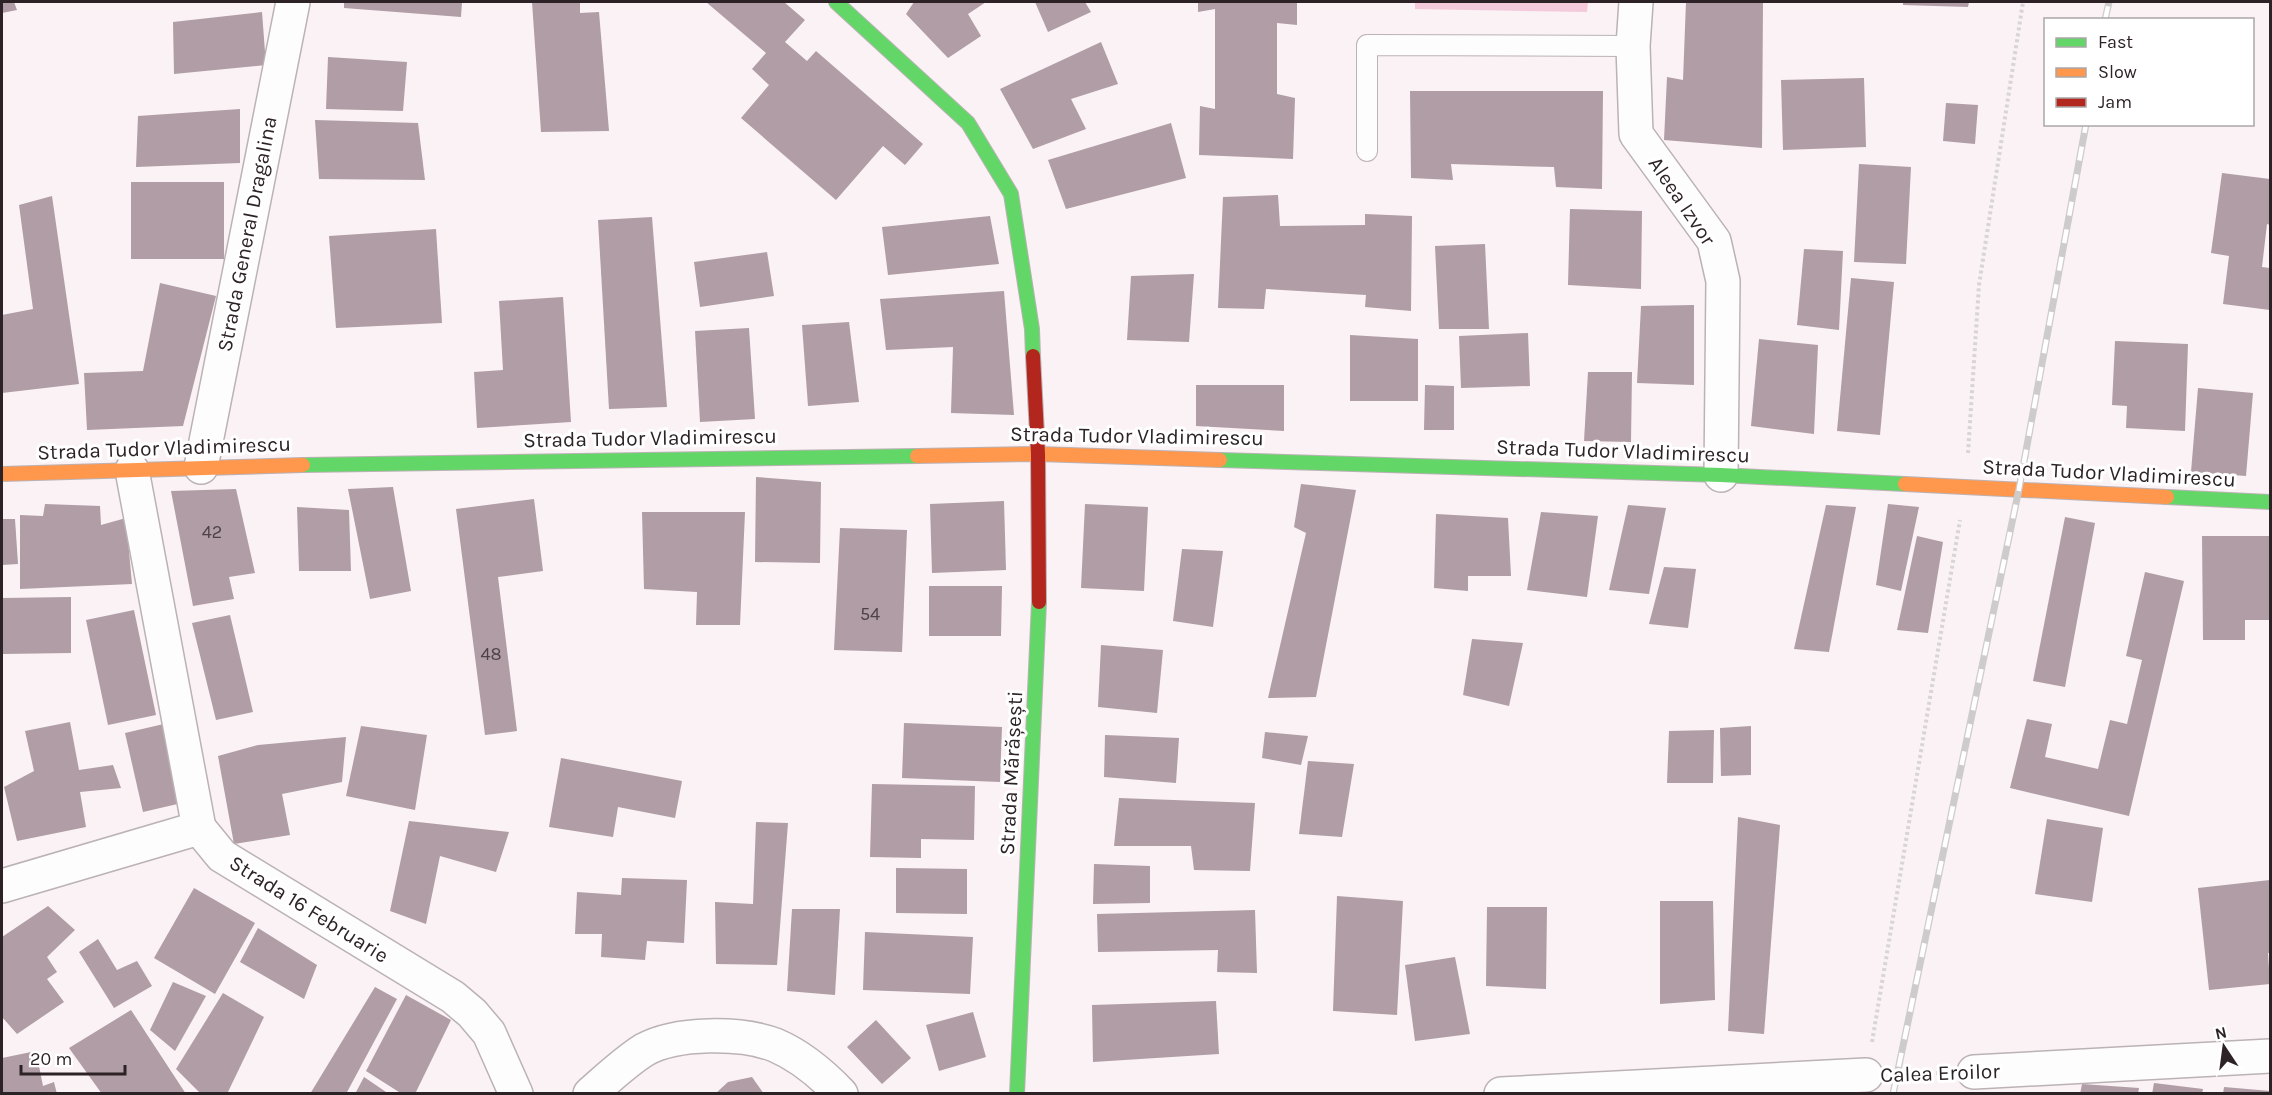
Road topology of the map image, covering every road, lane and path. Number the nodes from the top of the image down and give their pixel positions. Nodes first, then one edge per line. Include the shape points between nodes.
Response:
1 (293, 2) edge
2 (836, 2) edge
3 (1636, 2) edge
4 (2023, 2) edge
5 (1633, 46) junction
6 (1366, 151) dead end
7 (1038, 453) junction
8 (201, 466) junction
9 (132, 470) junction
10 (2, 474) edge
11 (1721, 475) junction
12 (1966, 487) junction
13 (2271, 502) edge
14 (199, 828) junction
15 (2, 886) edge
16 (2271, 1056) edge
17 (1974, 1072) joint
18 (1866, 1076) junction
19 (516, 1094) edge
20 (590, 1094) edge
21 (841, 1094) edge
22 (1017, 1094) edge
23 (1501, 1094) edge

1 - 8 street, Strada General Dragalina
2 - 7 main road, Strada Mărășești via 968,123 1011,194 1032,329
3 - 5 street, Aleea Izvor
4 - 12 path via 1979,285
5 - 6 lane via 1366,45
5 - 11 street, Aleea Izvor via 1636,134 1714,241 1723,281
7 - 8 main road, Strada Tudor Vladimirescu
7 - 11 main road, Strada Tudor Vladimirescu
7 - 22 main road, Strada Mărășești via 1039,617
8 - 9 main road, Strada Tudor Vladimirescu
9 - 10 main road, Strada Tudor Vladimirescu
9 - 14 street, Strada 16 Februarie
11 - 12 main road, Strada Tudor Vladimirescu
12 - 13 main road, Strada Tudor Vladimirescu
12 - 18 path
14 - 15 street
14 - 19 street, Strada 16 Februarie via 222,856 453,997 489,1033
16 - 17 street, Calea Eroilor
17 - 18 path, Calea Eroilor
18 - 23 street, Calea Eroilor
20 - 21 street via 645,1050 687,1037 735,1036 775,1045 818,1070

